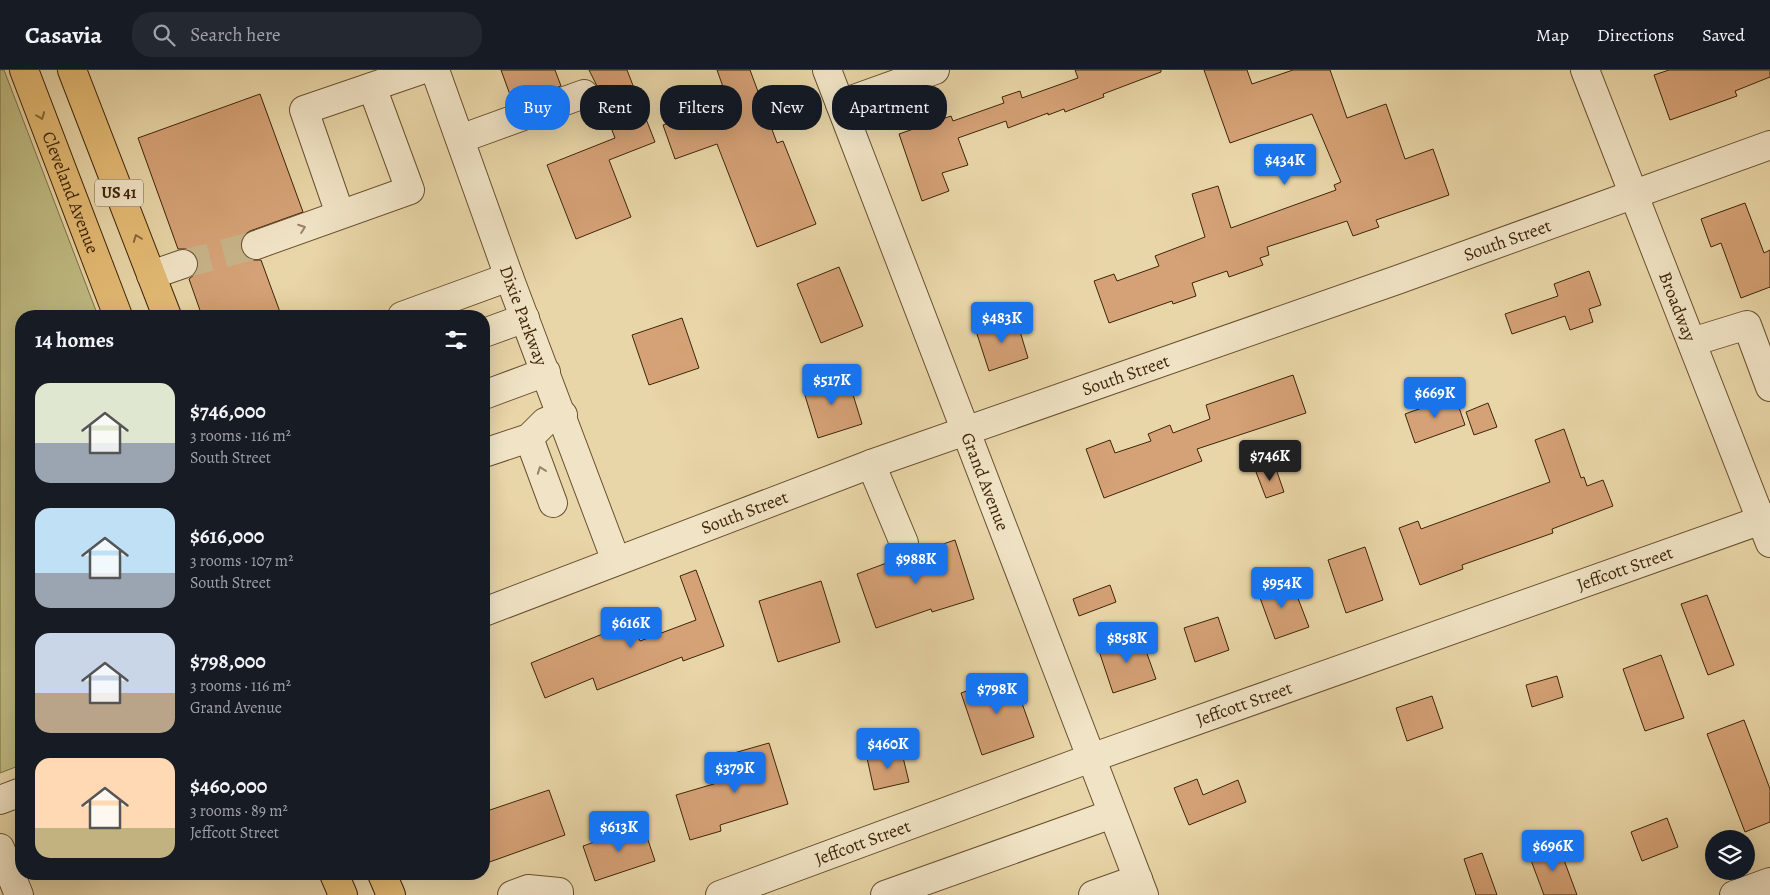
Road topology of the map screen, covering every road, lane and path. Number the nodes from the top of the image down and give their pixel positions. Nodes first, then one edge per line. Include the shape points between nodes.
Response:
1 (24, 70) edge
2 (72, 70) edge
3 (421, 70) edge
4 (435, 70) edge
5 (827, 70) edge
6 (935, 70) edge
7 (1585, 70) edge
8 (833, 85) edge
9 (893, 85) edge
10 (372, 87) junction
11 (580, 95) edge
12 (850, 130) edge
13 (460, 139) junction
14 (1770, 145) edge
15 (1634, 193) junction
16 (340, 214) junction
17 (256, 245) tunnel mouth
18 (183, 264) tunnel mouth
19 (151, 275) junction
20 (509, 277) junction
21 (116, 310) edge
22 (165, 310) edge
23 (418, 310) edge
24 (525, 318) junction
25 (490, 331) edge
26 (1692, 342) junction
27 (546, 372) junction
28 (1770, 387) edge
29 (490, 392) edge
30 (563, 416) junction
31 (966, 430) junction
32 (529, 438) junction
33 (490, 451) edge
34 (871, 464) junction
35 (552, 503) dead end
36 (1767, 526) edge
37 (904, 543) dead end
38 (616, 561) junction
39 (490, 610) edge
40 (1091, 758) junction
41 (15, 794) edge
42 (0, 800) edge
43 (1112, 814) junction
44 (0, 848) edge
45 (337, 880) edge
46 (385, 880) edge
47 (1770, 882) edge
48 (1141, 887) edge
49 (19, 895) edge
50 (343, 895) edge
51 (391, 895) edge
52 (512, 895) edge
53 (559, 895) edge
54 (720, 895) edge
55 (885, 895) edge
56 (1093, 895) edge
57 (1734, 895) edge

1 -> 21 main road, Cleveland Avenue / US 41
19 -> 2 main road, US 41
3 - 10 street
4 - 13 street, Dixie Parkway
5 - 8 street, Grand Avenue
6 - 9 street
7 - 15 street, Broadway
10 - 16 street via 304,110
10 - 16 street via 410,190
11 - 13 street
12 - 31 street, Grand Avenue
13 - 20 street, Dixie Parkway
14 - 15 street, South Street
15 - 26 street, Broadway
15 - 31 street, South Street via 1397,280
17 -> 16 street
18 - 19 street
19 - 22 main road, US 41
20 - 23 street
20 - 24 street, Dixie Parkway
24 - 25 street
24 - 27 street, Dixie Parkway
26 - 28 street via 1747,325
26 - 36 street, Broadway
27 - 29 street
27 - 30 street, Dixie Parkway
30 - 32 street via 544,422
30 - 38 street, Dixie Parkway
31 - 34 street, South Street
31 - 40 street, Grand Avenue
32 - 33 street
35 -> 32 street
34 - 37 street
34 - 38 street, South Street
36 - 40 street, Jeffcott Street
38 - 39 street, South Street
40 - 43 street, Grand Avenue
40 - 54 street, Jeffcott Street
41 - 42 street
43 - 48 street, Grand Avenue
43 - 55 street
44 - 49 street
45 - 50 main road
46 - 51 main road
47 - 57 street
48 - 56 street
52 - 53 street via 528,889 558,892

